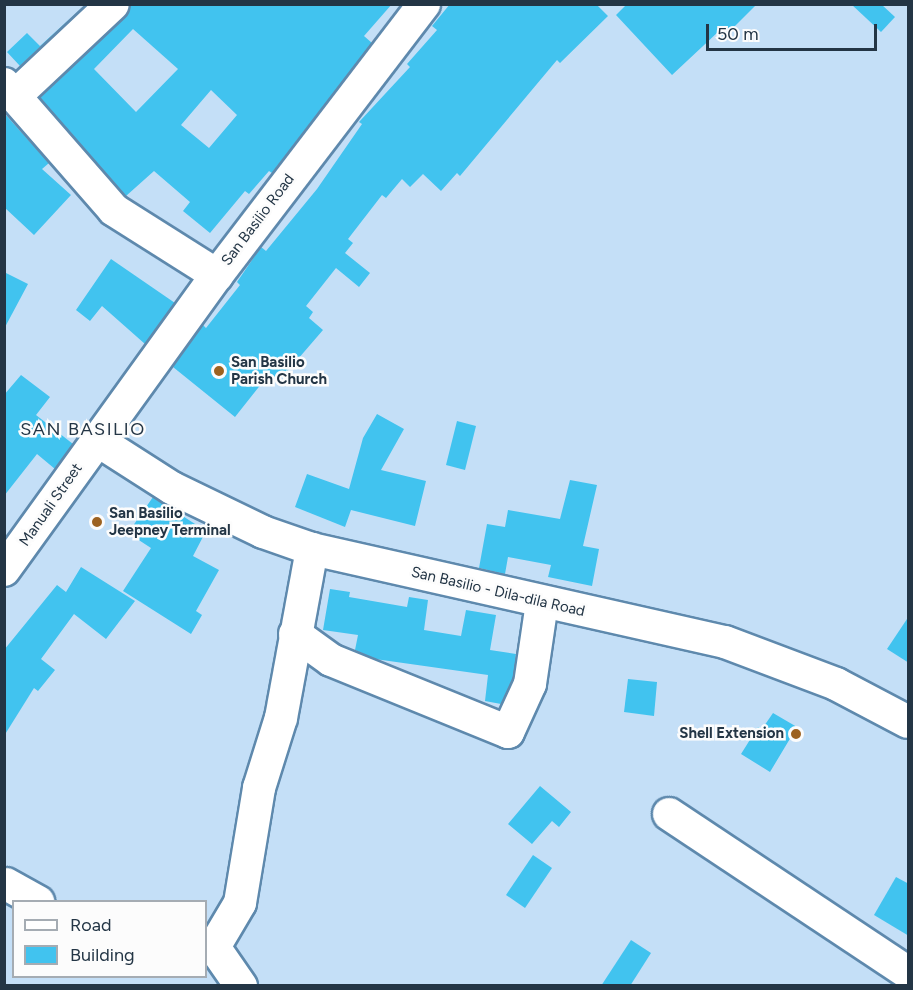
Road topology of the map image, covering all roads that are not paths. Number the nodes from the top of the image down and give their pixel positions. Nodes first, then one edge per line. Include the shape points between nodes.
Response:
1 (113, 4) edge
2 (424, 4) edge
3 (10, 90) edge
4 (216, 275) junction
5 (97, 440) junction
6 (312, 549) junction
7 (4, 570) edge
8 (542, 603) junction
9 (295, 634) junction
10 (909, 722) edge
11 (669, 814) dead end
12 (6, 884) edge
13 (34, 900) edge
14 (210, 951) edge
15 (909, 973) edge
16 (241, 986) edge

1 - 3 street
2 - 4 street, San Basilio Road
3 - 4 street via 114,210
4 - 5 street, San Basilio Road
5 - 6 street, San Basilio - Dila-dila Road via 172,488 263,532
5 - 7 street, Manuali Street
6 - 8 street, San Basilio - Dila-dila Road
6 - 9 street
8 - 9 street via 530,684 508,732 331,660
8 - 10 street, San Basilio - Dila-dila Road via 724,642 836,684
9 - 14 street via 281,718 259,788 240,903
11 - 15 street
12 - 13 street
14 - 16 street

